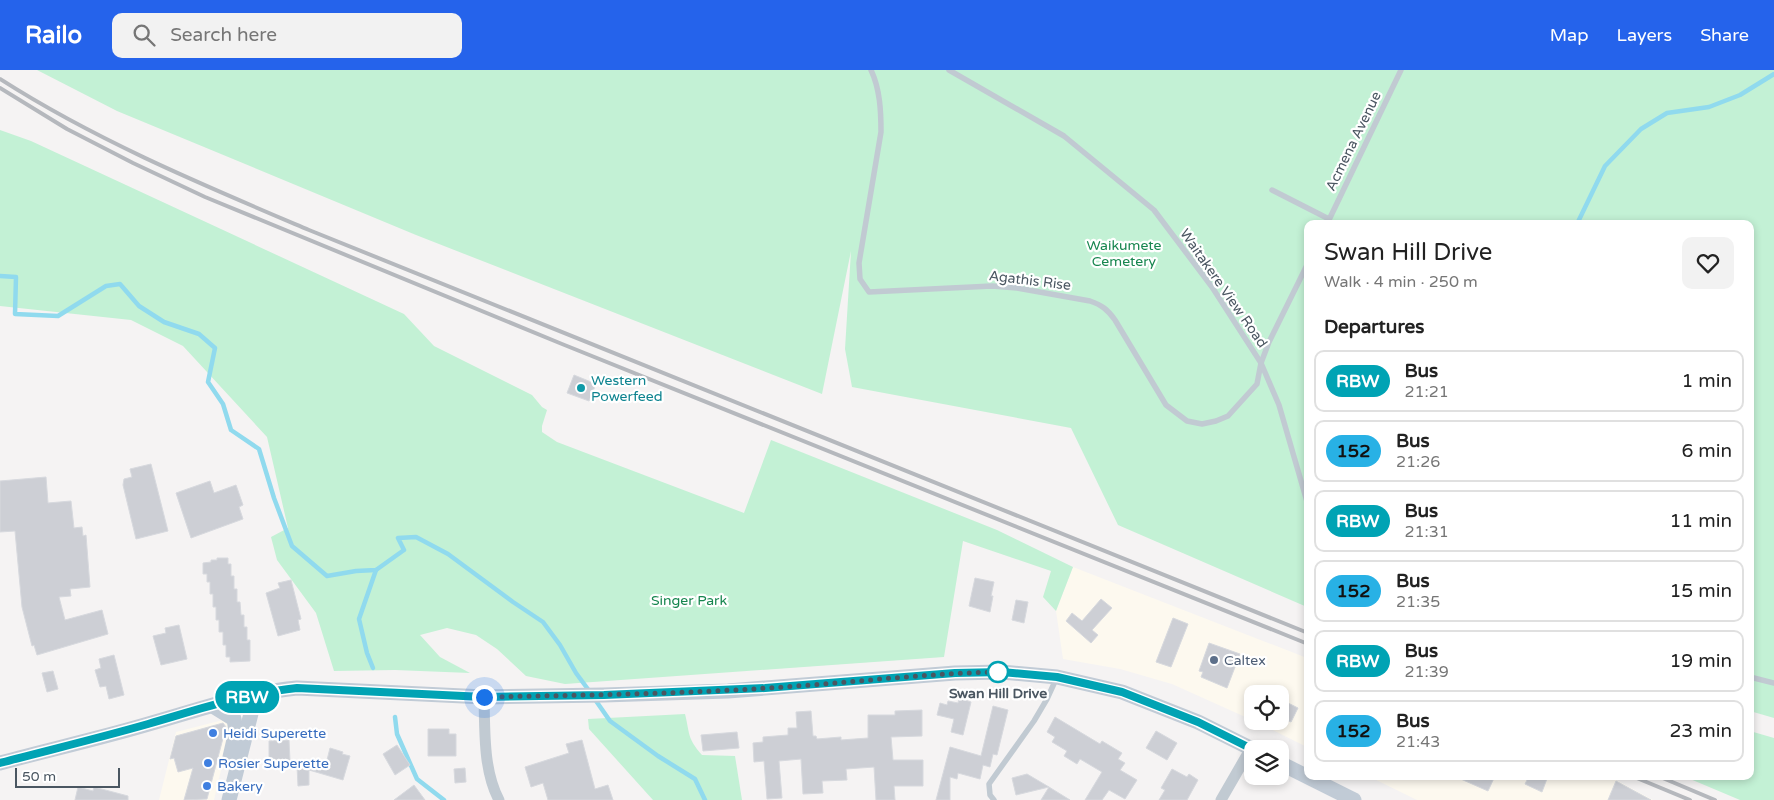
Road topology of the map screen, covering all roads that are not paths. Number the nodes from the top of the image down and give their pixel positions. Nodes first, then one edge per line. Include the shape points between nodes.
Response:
1 (871, 70) edge
2 (949, 70) edge
3 (1401, 70) edge
4 (1272, 190) dead end
5 (1326, 220) edge
6 (1328, 220) edge
7 (1304, 272) edge
8 (1261, 363) junction
9 (1304, 492) edge
10 (1057, 677) junction
11 (1754, 678) edge
12 (1774, 683) edge
13 (256, 694) junction
14 (484, 697) junction
15 (213, 706) junction
16 (1244, 745) edge
17 (1244, 762) edge
18 (0, 763) edge
19 (1289, 768) edge
20 (1304, 775) edge
21 (1314, 780) edge
22 (230, 793) edge
23 (499, 800) edge
24 (994, 800) edge
25 (1221, 800) edge
26 (1354, 800) edge

1 - 8 lane, Agathis Rise via 879,97 881,132 859,263 860,279 869,292 1004,287 1100,304 1115,320 1166,405 1187,421 1202,424 1228,416 1256,384
2 - 8 lane, Waitakere View Road via 1064,136 1154,210 1212,287
3 - 6 lane, Acmena Avenue
4 - 5 lane
7 - 8 lane
8 - 9 lane, Waitakere View Road via 1278,405
10 - 14 main road via 1002,672 955,673 784,687
10 - 16 main road via 1122,692 1198,722
10 - 24 lane via 1034,721 989,784
11 - 12 lane
13 - 14 main road via 315,688
13 - 15 main road
13 - 22 main road
14 - 23 street via 488,764
15 - 18 main road
15 - 22 main road via 234,719 236,730 228,768
17 - 25 street
19 - 20 main road
21 - 26 main road

